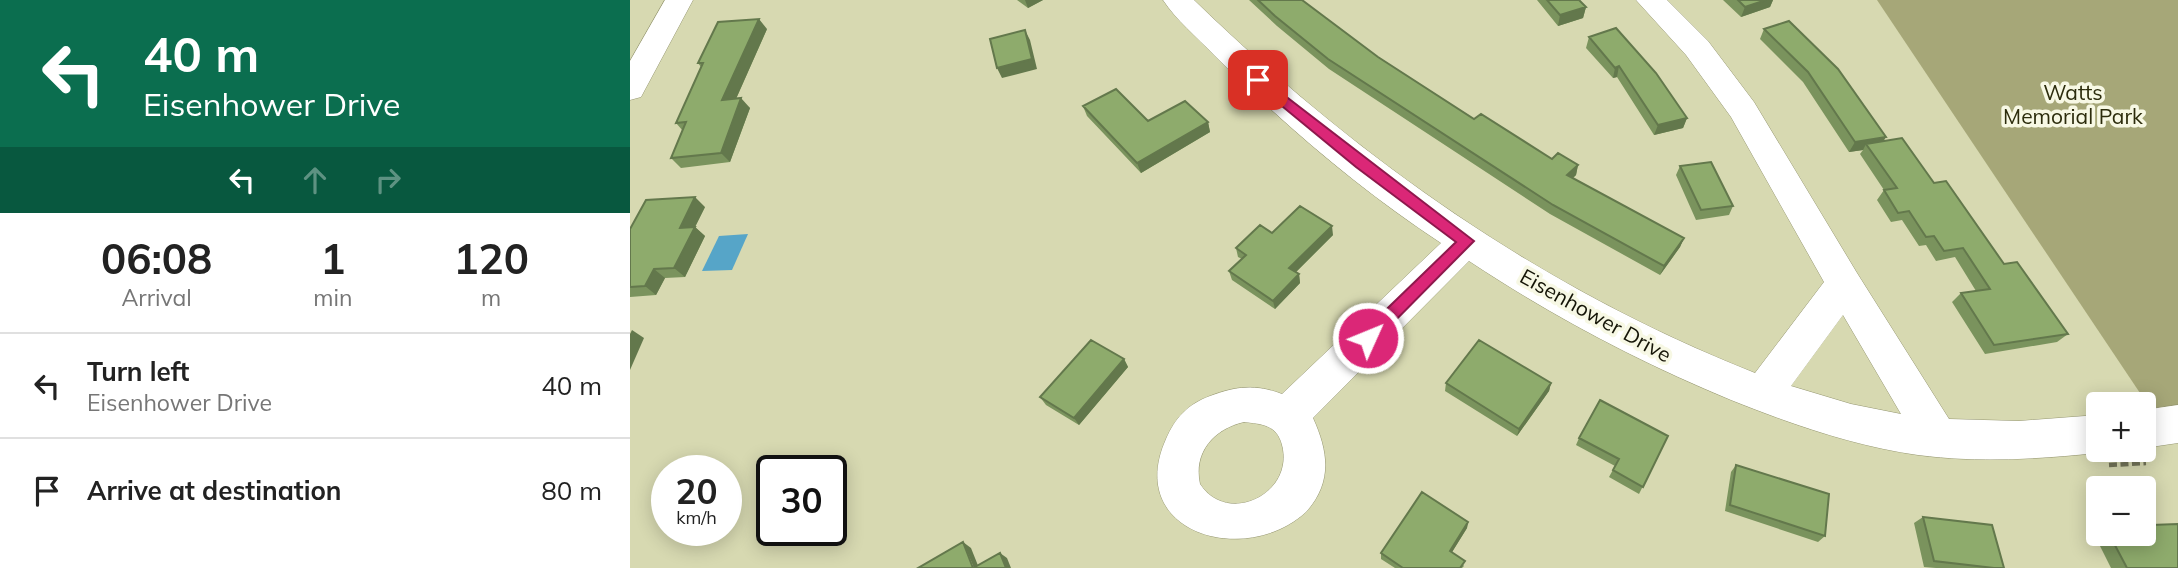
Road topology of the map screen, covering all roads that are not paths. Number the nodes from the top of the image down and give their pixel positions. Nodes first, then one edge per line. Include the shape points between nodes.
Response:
1 (678, 0) edge
2 (1177, 0) edge
3 (1650, 0) edge
4 (641, 49) edge
5 (630, 89) edge
6 (1467, 241) junction
7 (1844, 284) junction
8 (1762, 394) junction
9 (1288, 415) dead end
10 (2178, 425) edge
11 (1938, 438) junction
12 (2156, 442) edge
13 (2086, 446) edge

1 - 4 street
2 - 6 street, Eisenhower Drive via 1277,97
3 - 7 street via 1697,48 1743,110
4 - 5 street
6 - 8 street, Eisenhower Drive via 1673,359
6 - 9 street
7 - 8 street
7 - 11 street
8 - 11 street, Eisenhower Drive via 1822,415
10 - 12 street
11 - 13 street, Eisenhower Drive via 2056,439

